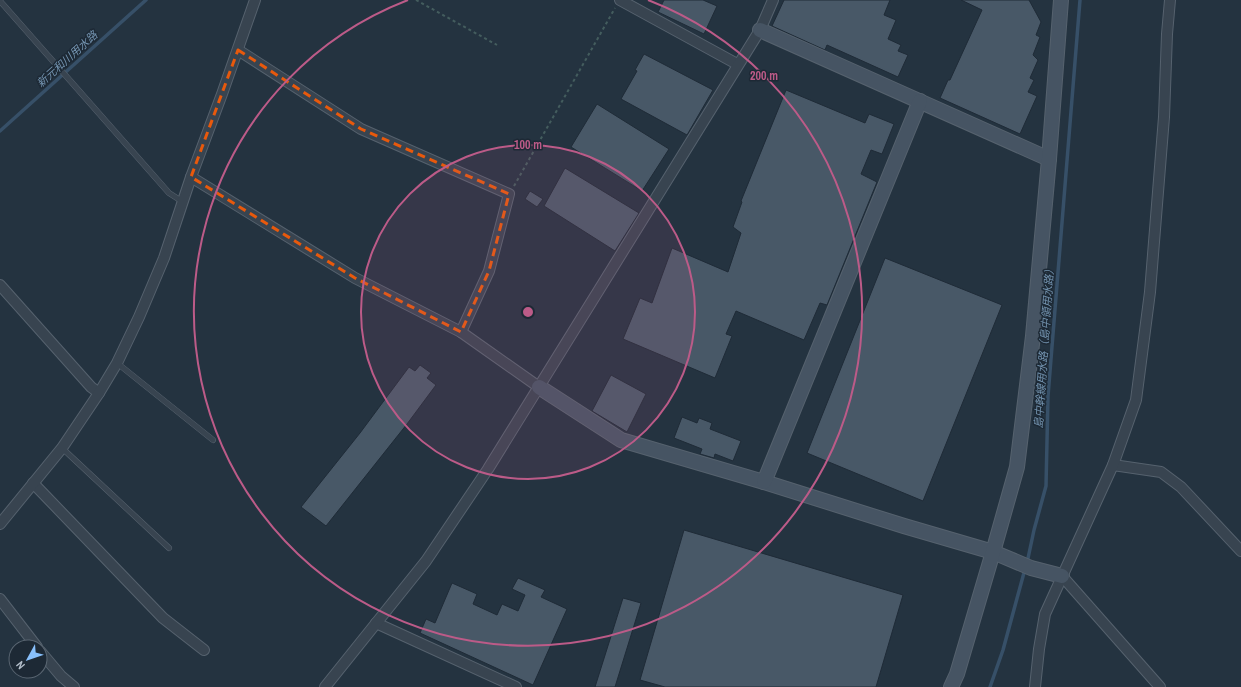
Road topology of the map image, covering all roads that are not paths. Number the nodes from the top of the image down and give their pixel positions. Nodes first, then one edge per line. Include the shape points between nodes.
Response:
1 (254, 0) edge
2 (773, 0) edge
3 (1062, 0) edge
4 (1170, 0) edge
5 (0, 1) edge
6 (618, 3) edge
7 (760, 30) junction
8 (238, 50) junction
9 (737, 64) junction
10 (920, 101) junction
11 (1049, 159) junction
12 (191, 177) junction
13 (183, 202) junction
14 (0, 285) edge
15 (461, 332) junction
16 (117, 363) junction
17 (538, 387) junction
18 (99, 393) junction
19 (213, 440) dead end
20 (62, 448) junction
21 (1113, 465) junction
22 (764, 482) junction
23 (33, 483) junction
24 (0, 524) edge
25 (169, 548) dead end
26 (1241, 551) edge
27 (994, 552) junction
28 (1062, 576) junction
29 (0, 599) edge
30 (376, 623) junction
31 (31, 639) edge
32 (204, 650) dead end
33 (48, 661) edge
34 (74, 687) edge
35 (325, 687) edge
36 (516, 687) edge
37 (952, 687) edge
38 (1035, 687) edge
39 (1160, 687) edge

1 - 8 street
2 - 7 street
3 - 11 street
4 - 21 street via 1164,117 1150,292 1136,400
5 - 13 lane via 169,193
6 - 9 street
7 - 9 street
7 - 10 street
8 - 12 street
8 - 15 street via 361,129 509,194 489,271
9 - 17 street
10 - 11 street
10 - 22 street
11 - 27 street via 1017,467
12 - 13 street
12 - 15 street via 355,278
13 - 16 street via 161,264
14 - 18 street
15 - 17 street
16 - 18 street
16 - 19 lane
17 - 22 street via 621,440
17 - 30 street via 488,469 426,561
18 - 20 street
20 - 23 street
20 - 25 lane
21 - 26 street via 1161,472 1181,487
21 - 28 street
22 - 27 street
23 - 24 street
23 - 32 street via 163,618
27 - 28 street via 1031,568
27 - 37 street
28 - 38 street via 1045,614
28 - 39 street
29 - 31 street
30 - 35 street
30 - 36 street
33 - 34 street

